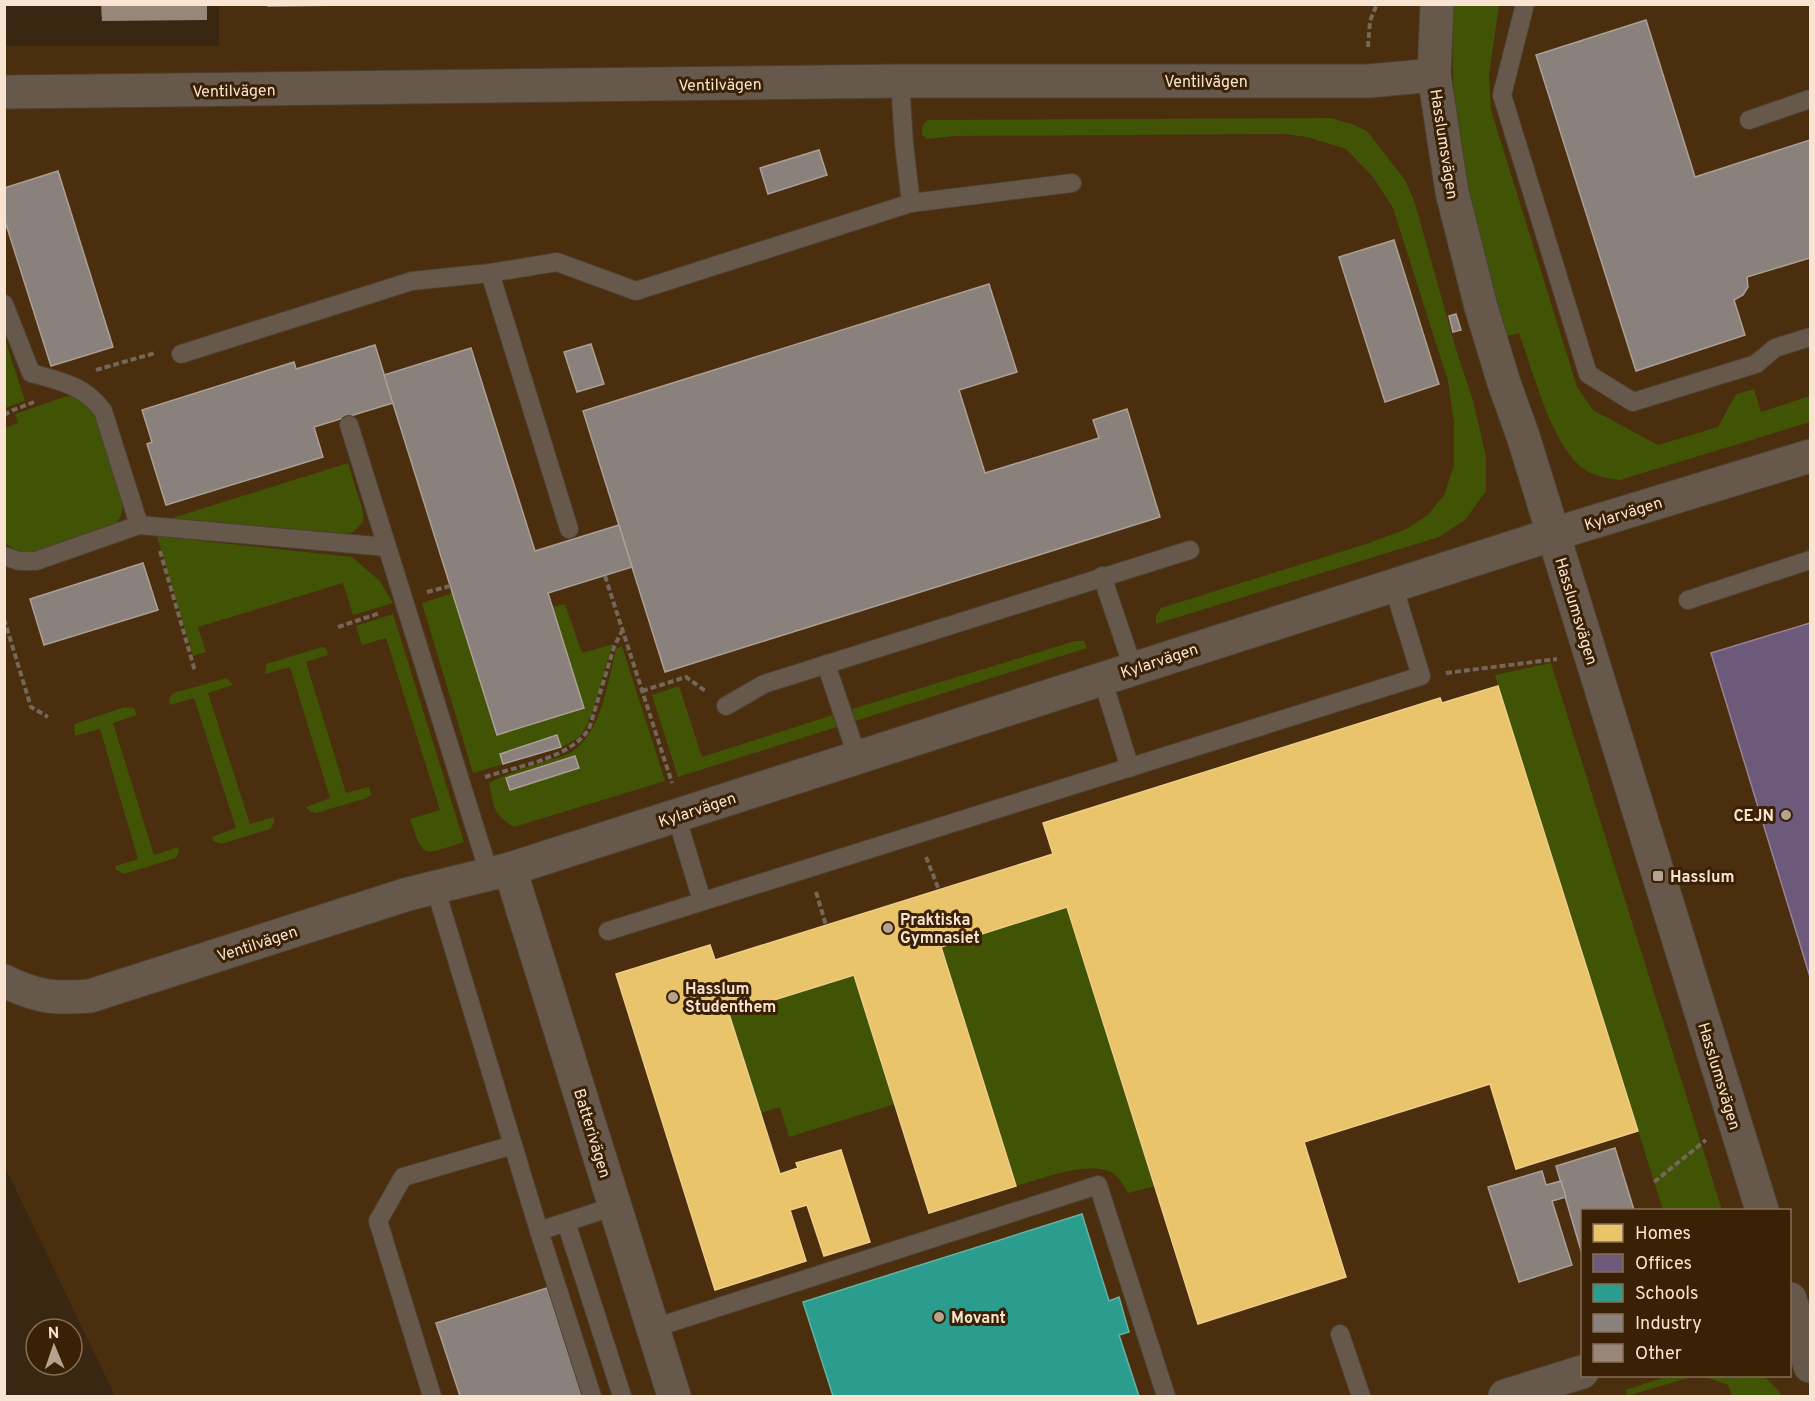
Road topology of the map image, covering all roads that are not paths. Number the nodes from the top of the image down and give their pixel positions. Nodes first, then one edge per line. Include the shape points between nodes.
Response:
1 (1437, 4) edge
2 (1525, 4) edge
3 (1434, 75) junction
4 (900, 81) junction
5 (4, 92) edge
6 (1810, 99) edge
7 (1749, 120) dead end
8 (1072, 183) dead end
9 (911, 203) junction
10 (490, 273) junction
11 (4, 304) edge
12 (1810, 337) edge
13 (181, 354) road end
14 (349, 425) dead end
15 (1810, 456) edge
16 (145, 525) junction
17 (569, 529) dead end
18 (1554, 534) junction
19 (387, 547) junction
20 (1190, 550) dead end
21 (4, 556) edge
22 (1810, 560) edge
23 (1102, 576) junction
24 (1393, 585) junction
25 (1688, 600) dead end
26 (826, 664) junction
27 (1133, 668) junction
28 (1102, 678) junction
29 (726, 706) road end
30 (857, 756) junction
31 (1130, 768) junction
32 (676, 815) junction
33 (499, 871) junction
34 (435, 887) junction
35 (702, 902) junction
36 (608, 931) dead end
37 (4, 981) edge
38 (513, 1145) junction
39 (615, 1206) junction
40 (1762, 1209) edge
41 (566, 1222) junction
42 (539, 1231) junction
43 (1795, 1304) edge
44 (654, 1328) junction
45 (1340, 1334) dead end
46 (1810, 1366) edge
47 (1581, 1372) edge
48 (1522, 1394) edge
49 (432, 1396) edge
50 (592, 1396) edge
51 (622, 1396) edge
52 (674, 1396) edge
53 (1166, 1396) edge
54 (1361, 1396) edge

1 - 3 street, Hasslumsvägen
2 - 12 lane via 1502,95 1588,374 1633,402 1756,364 1775,348
3 - 4 street, Ventilvägen via 1369,81
3 - 18 street, Hasslumsvägen via 1452,192 1481,307
4 - 5 street, Ventilvägen
4 - 9 lane
6 - 7 lane
8 - 9 lane
9 - 10 lane via 636,291 557,262
10 - 13 lane via 412,281
10 - 17 lane
11 - 16 lane via 31,373 78,388 103,411
14 - 19 lane
15 - 18 street, Kylarvägen
16 - 19 lane
16 - 21 lane via 36,561
18 - 24 street, Kylarvägen
18 - 40 street, Hasslumsvägen
19 - 33 lane via 461,784
20 - 23 lane
22 - 25 lane
23 - 26 lane
23 - 27 lane
24 - 27 street, Kylarvägen
24 - 31 lane via 1422,676
26 - 29 lane via 764,684
26 - 30 lane
27 - 28 street, Kylarvägen
28 - 30 street, Kylarvägen
28 - 31 lane
30 - 32 street, Kylarvägen
31 - 35 lane
32 - 33 street, Kylarvägen
32 - 35 lane
33 - 34 street, Ventilvägen
33 - 39 street, Batterivägen
34 - 37 street, Ventilvägen via 90,996 59,999 27,992
34 - 38 lane
35 - 36 lane
38 - 42 lane
38 - 49 lane via 403,1177 378,1221
39 - 41 lane
39 - 44 street, Batterivägen
41 - 42 lane
41 - 51 lane
42 - 50 lane
43 - 46 street
44 - 52 street, Batterivägen
44 - 53 lane via 1098,1185
45 - 54 lane
47 - 48 street

